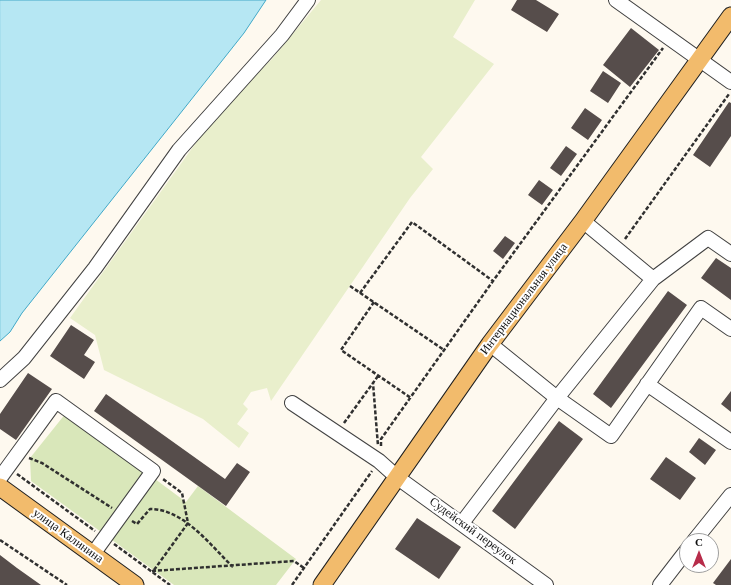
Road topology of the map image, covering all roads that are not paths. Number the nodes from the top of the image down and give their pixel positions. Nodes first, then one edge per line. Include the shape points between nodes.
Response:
1 (308, 0) edge
2 (616, 0) edge
3 (731, 16) edge
4 (699, 60) junction
5 (731, 82) edge
6 (583, 221) junction
7 (731, 254) edge
8 (653, 279) junction
9 (731, 329) edge
10 (490, 344) junction
11 (0, 380) edge
12 (647, 384) junction
13 (557, 398) junction
14 (292, 403) dead end
15 (731, 442) edge
16 (4, 473) edge
17 (398, 478) junction
18 (0, 487) edge
19 (731, 495) edge
20 (462, 523) junction
21 (700, 533) edge
22 (93, 554) junction
23 (679, 560) edge
24 (135, 585) edge
25 (322, 585) edge
26 (546, 585) edge
27 (660, 585) edge

1 - 11 street via 282,35 178,150 95,268 24,358
2 - 4 street
3 - 4 main road, Интернациональная улица
4 - 5 street
4 - 6 main road, Интернациональная улица
6 - 8 street
6 - 10 main road, Интернациональная улица
7 - 8 street via 708,238
8 - 13 street
9 - 12 street via 701,308
10 - 13 street
10 - 17 main road, Интернациональная улица
12 - 13 street via 611,436
12 - 15 street
13 - 20 street
14 - 17 street, Судейский переулок via 379,461
16 - 22 street via 56,401 153,471 126,517
17 - 20 street, Судейский переулок
17 - 25 main road, Интернациональная улица
18 - 22 main road, улица Калинина
19 - 21 street
20 - 26 street, Судейский переулок
22 - 24 main road, улица Калинина
23 - 27 street

